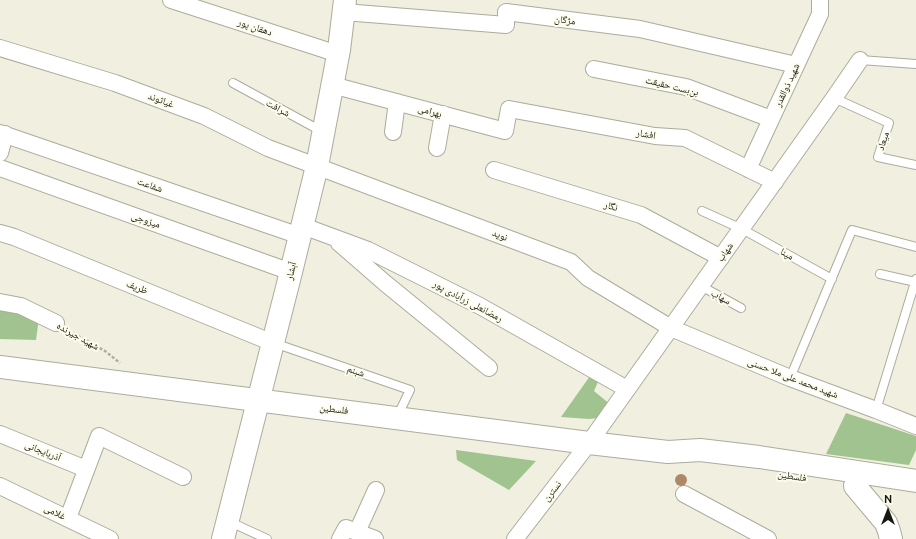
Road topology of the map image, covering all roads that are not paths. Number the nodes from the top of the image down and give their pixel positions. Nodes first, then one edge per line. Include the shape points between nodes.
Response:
1 (171, 0) edge
2 (820, 0) edge
3 (344, 6) edge
4 (0, 48) edge
5 (338, 54) junction
6 (860, 60) joint
7 (916, 64) edge
8 (796, 65) junction
9 (594, 69) dead end
10 (233, 83) dead end
11 (332, 85) junction
12 (834, 98) junction
13 (397, 102) junction
14 (509, 109) joint
15 (443, 114) junction
16 (771, 119) junction
17 (324, 132) junction
18 (393, 132) dead end
19 (2, 134) edge
20 (437, 148) dead end
21 (0, 153) edge
22 (916, 165) edge
23 (317, 166) junction
24 (0, 168) edge
25 (748, 169) junction
26 (494, 170) dead end
27 (775, 182) junction
28 (702, 211) dead end
29 (742, 229) junction
30 (301, 231) junction
31 (0, 233) edge
32 (332, 236) junction
33 (916, 247) edge
34 (721, 258) junction
35 (291, 272) junction
36 (880, 274) dead end
37 (832, 279) junction
38 (916, 281) edge
39 (701, 286) junction
40 (0, 302) edge
41 (742, 308) dead end
42 (56, 324) road end
43 (671, 328) junction
44 (273, 343) junction
45 (0, 367) edge
46 (489, 368) dead end
47 (790, 378) junction
48 (627, 390) junction
49 (258, 400) junction
50 (876, 410) junction
51 (397, 418) junction
52 (916, 426) edge
53 (0, 434) edge
54 (590, 443) junction
55 (668, 452) junction
56 (86, 469) junction
57 (183, 477) dead end
58 (916, 481) edge
59 (0, 486) edge
60 (855, 486) junction
61 (376, 490) dead end
62 (684, 494) dead end
63 (916, 496) edge
64 (68, 518) junction
65 (225, 530) edge
66 (357, 532) junction
67 (110, 539) edge
68 (267, 539) edge
69 (340, 539) edge
70 (375, 539) edge
71 (515, 539) edge
72 (768, 539) edge
73 (891, 539) edge

1 - 5 street, دهقان پور
2 - 8 street, شهید ذوالقدر via 820,14
3 - 5 main road, آبشار
3 - 8 street, مژگان via 506,25 506,12 640,30
4 - 23 street, غیاثوند via 115,83 204,116 268,148
5 - 11 main road, آبشار
6 - 7 lane
6 - 12 street, شهاب
8 - 16 street, شهید ذوالقدر
9 - 16 street, بن‌بست حقیقت via 686,87
10 - 17 lane, شرافت
11 - 13 street, بهرامی
11 - 17 main road, آبشار
12 - 22 lane, میعاد via 889,123 878,157
12 - 27 street, شهاب
13 - 15 street, بهرامی
13 - 18 street
14 - 15 street, بهرامی via 505,131
14 - 25 street, افشار via 655,136 685,138
15 - 20 street
16 - 25 street, شهید ذوالقدر
17 - 23 main road, آبشار
19 - 21 street
19 - 30 street, شفاعت
23 - 30 main road, آبشار
23 - 43 street, نوید via 571,262 588,278
24 - 35 street, میزوجی
25 - 27 street, افشار
26 - 34 street, نگار via 641,214
27 - 29 street, شهاب
28 - 29 lane, مینا
29 - 34 street, شهاب
29 - 37 lane, مینا
30 - 32 street, رمضانعلی زرآبادی پور
30 - 35 main road, آبشار
31 - 44 street, ظریف
32 - 46 street
32 - 48 street, رمضانعلی زرآبادی پور via 368,250 480,306
33 - 37 lane via 852,230
34 - 39 street, شهاب
35 - 44 main road, آبشار
36 - 38 lane
37 - 47 lane
38 - 50 lane
39 - 41 lane, سهاب
39 - 43 street, شهاب
40 - 42 street, شهید جیرنده via 21,306
43 - 47 street, شهید محمد علی ملا حسنی
43 - 48 street, شهاب
44 - 49 main road, آبشار
44 - 51 lane, شبنم via 410,390
45 - 49 main road, فلسطین
47 - 50 street, شهید محمد علی ملا حسنی
48 - 54 street, شهاب
49 - 51 main road, فلسطین
49 - 65 main road, آبشار
50 - 52 street, شهید محمد علی ملا حسنی
51 - 54 main road, فلسطین
53 - 56 street, آذربایجانی
54 - 55 main road, فلسطین
54 - 71 street, نسترن
55 - 58 main road, فلسطین via 700,450
55 - 60 main road, فلسطین via 700,461
56 - 57 street via 99,436
56 - 64 street
59 - 64 street, غلامی
60 - 63 main road, فلسطین
60 - 73 main road via 886,523
61 - 66 street
62 - 72 street
64 - 67 street, غلامی
65 - 68 lane
66 - 69 street via 346,528
66 - 70 street

